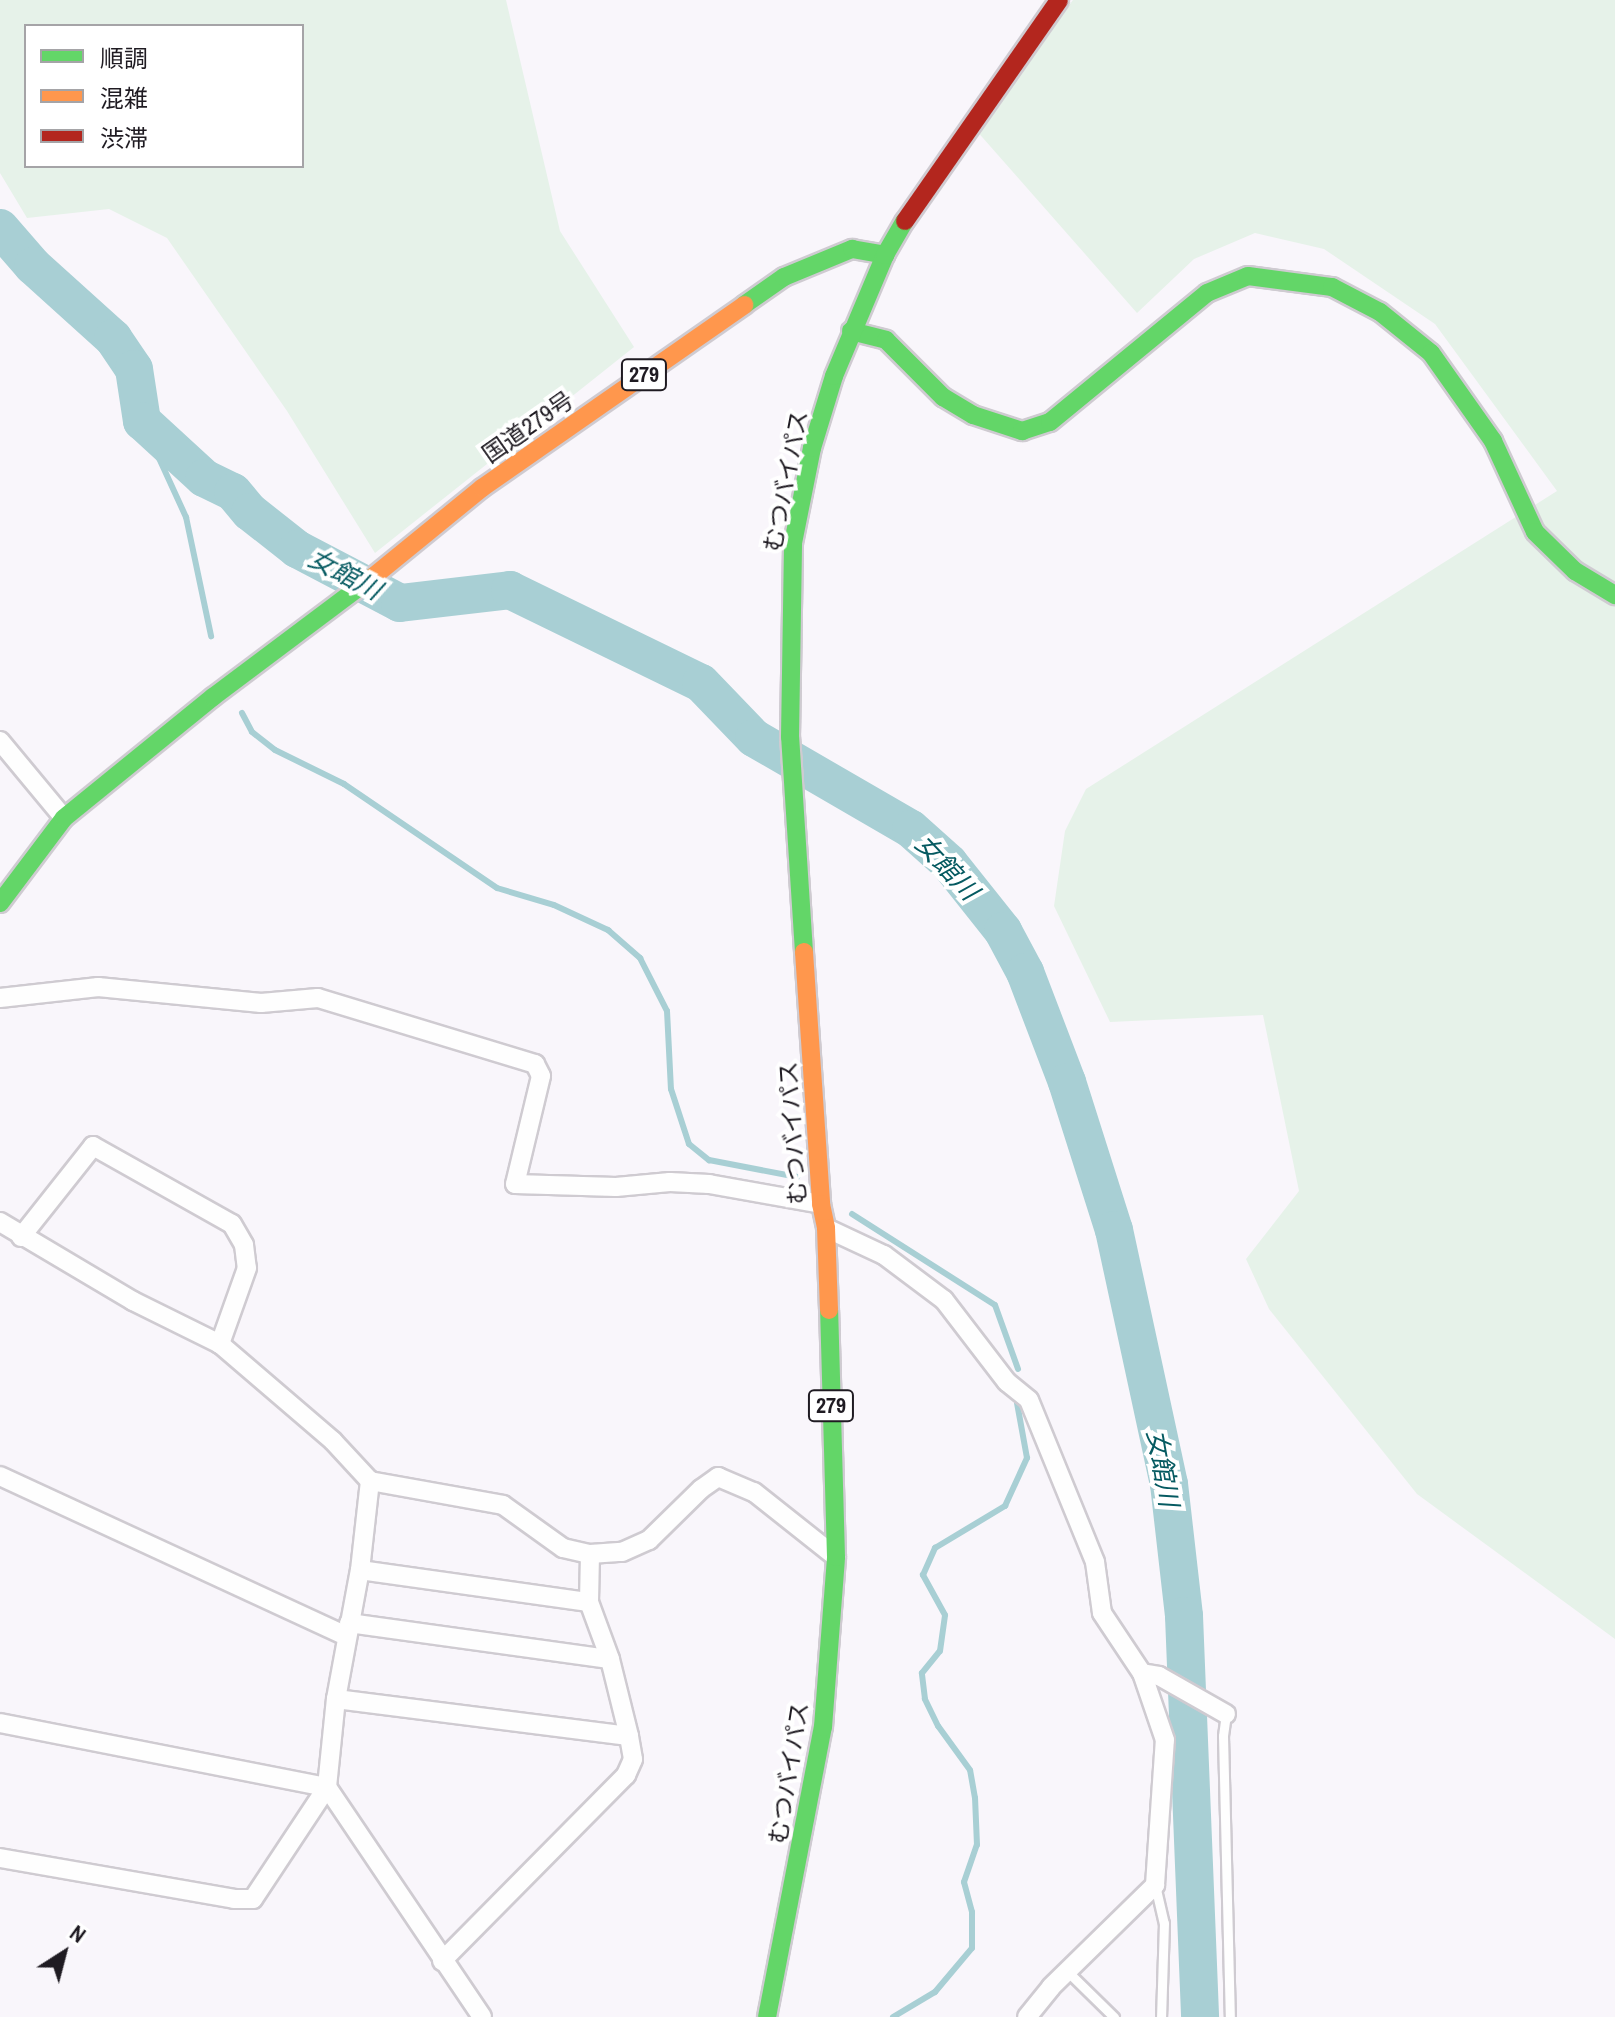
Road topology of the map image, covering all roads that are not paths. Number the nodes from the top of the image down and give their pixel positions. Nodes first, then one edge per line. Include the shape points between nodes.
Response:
1 (1059, 0) edge
2 (885, 255) junction
3 (851, 331) junction
4 (1615, 595) edge
5 (0, 741) edge
6 (64, 818) junction
7 (0, 903) edge
8 (0, 998) edge
9 (821, 1204) junction
10 (0, 1222) edge
11 (826, 1228) junction
12 (21, 1237) junction
13 (220, 1344) junction
14 (0, 1476) edge
15 (370, 1481) junction
16 (590, 1554) junction
17 (836, 1557) junction
18 (360, 1570) junction
19 (589, 1602) junction
20 (348, 1630) junction
21 (610, 1659) junction
22 (1150, 1674) junction
23 (336, 1699) junction
24 (1220, 1710) joint
25 (0, 1723) edge
26 (629, 1736) junction
27 (327, 1787) junction
28 (0, 1858) edge
29 (1155, 1885) junction
30 (442, 1961) junction
31 (1067, 1971) junction
32 (465, 2009) edge
33 (482, 2017) edge
34 (767, 2017) edge
35 (1027, 2017) edge
36 (1114, 2017) edge
37 (1161, 2017) edge
38 (1230, 2017) edge

1 - 2 main road, 279
2 - 3 main road, むつバイパス / 279
2 - 6 main road, 国道279号 / 279 via 852,249 784,277 482,488
3 - 4 main road via 886,340 943,397 973,415 1022,431 1050,422 1207,293 1248,276 1332,287 1380,312 1431,353 1493,441 1535,532 1575,571
3 - 9 main road, むつバイパス / 279 via 812,448 793,543 790,737
5 - 6 street
6 - 7 main road, 国道279号 / 279
8 - 9 street via 98,987 261,1003 318,998 535,1064 541,1076 515,1184 709,1184
9 - 11 main road, むつバイパス / 279
10 - 12 street
11 - 17 main road, むつバイパス / 279
11 - 22 street via 884,1255 944,1300 1007,1382 1029,1400 1095,1562 1102,1613
12 - 13 street
12 - 13 street via 93,1146 232,1224 244,1245 247,1268
13 - 15 street via 323,1431
14 - 20 street
15 - 16 street via 503,1505 563,1548
15 - 18 street
16 - 17 street via 622,1552 649,1540 718,1477 754,1492
16 - 19 street
17 - 34 main road, むつバイパス / 279 via 823,1727
18 - 19 street
18 - 20 street
19 - 21 street
20 - 21 street
20 - 23 street
21 - 26 street
22 - 24 street
22 - 29 street via 1165,1740
23 - 26 street
23 - 27 street
24 - 38 lane
25 - 27 street
26 - 30 street via 633,1759 626,1775
27 - 28 street via 253,1899
27 - 30 street
29 - 31 street
29 - 37 lane via 1164,1923
30 - 32 street
31 - 35 street
31 - 36 lane
32 - 33 street

